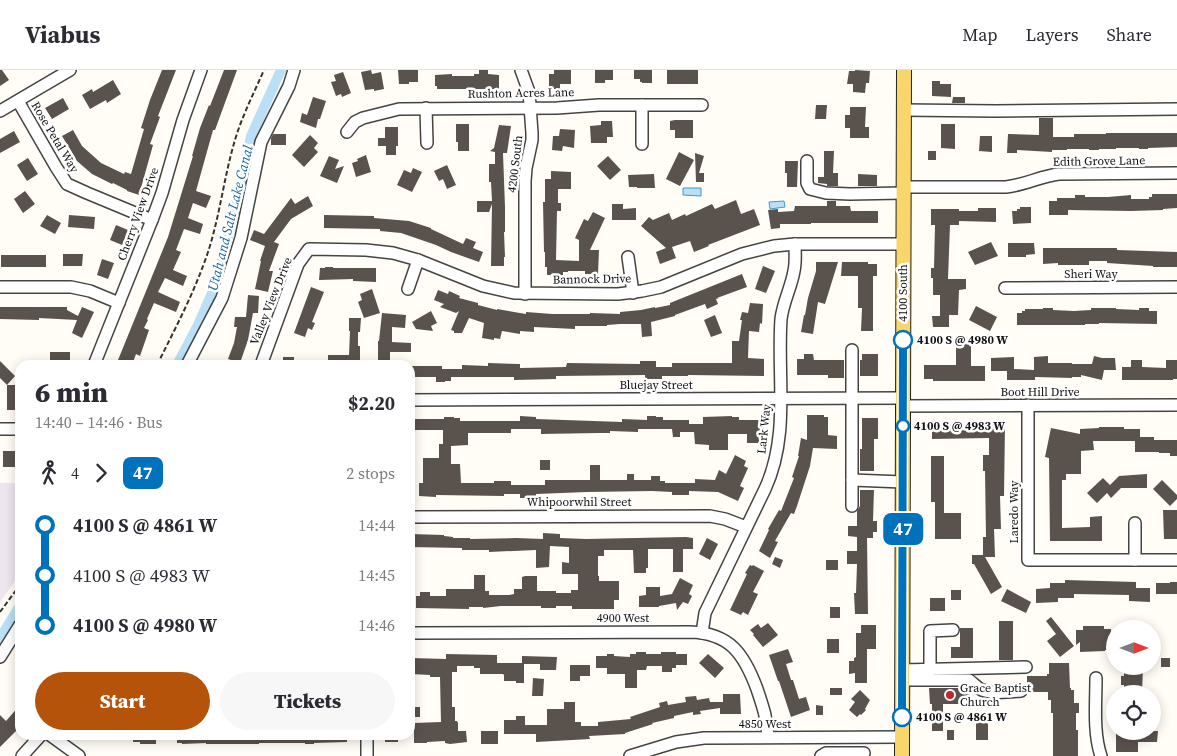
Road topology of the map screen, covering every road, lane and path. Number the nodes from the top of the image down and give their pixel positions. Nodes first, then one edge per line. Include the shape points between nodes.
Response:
1 (70, 70) edge
2 (201, 70) edge
3 (264, 70) edge
4 (294, 70) edge
5 (521, 70) edge
6 (904, 70) edge
7 (18, 101) junction
8 (642, 105) junction
9 (702, 105) dead end
10 (426, 108) junction
11 (531, 108) junction
12 (1177, 109) edge
13 (904, 110) junction
14 (0, 112) edge
15 (346, 132) dead end
16 (427, 143) dead end
17 (642, 144) dead end
18 (807, 161) dead end
19 (1177, 173) edge
20 (904, 190) junction
21 (152, 220) junction
22 (795, 244) junction
23 (904, 244) junction
24 (309, 249) joint
25 (628, 257) dead end
26 (418, 260) junction
27 (0, 287) edge
28 (1177, 287) edge
29 (1005, 288) dead end
30 (408, 289) dead end
31 (633, 293) junction
32 (525, 294) junction
33 (119, 303) junction
34 (852, 350) dead end
35 (96, 360) edge
36 (160, 360) edge
37 (190, 360) edge
38 (262, 360) edge
39 (781, 398) junction
40 (853, 398) junction
41 (415, 400) edge
42 (903, 402) junction
43 (1177, 405) edge
44 (1028, 406) junction
45 (0, 429) edge
46 (15, 429) edge
47 (852, 480) junction
48 (903, 482) junction
49 (852, 506) dead end
50 (415, 517) edge
51 (1135, 523) dead end
52 (746, 527) junction
53 (1135, 560) junction
54 (1177, 560) edge
55 (15, 592) edge
56 (0, 612) edge
57 (953, 630) dead end
58 (702, 632) junction
59 (15, 633) edge
60 (415, 633) edge
61 (0, 657) edge
62 (1026, 667) dead end
63 (930, 670) junction
64 (902, 675) junction
65 (1096, 678) dead end
66 (1021, 691) dead end
67 (768, 737) junction
68 (864, 737) junction
69 (902, 737) junction
70 (36, 740) edge
71 (57, 740) edge
72 (367, 740) edge
73 (864, 754) edge
74 (22, 756) edge
75 (80, 756) edge
76 (367, 756) edge
77 (630, 756) edge
78 (821, 756) edge
79 (902, 756) edge
80 (1101, 756) edge

1 - 7 street
2 - 21 street, Cherry View Drive
3 - 36 path via 233,148 208,254 191,298
4 - 37 street via 261,142 241,238 222,298
5 - 11 street, 4200 South
6 - 13 main road, 4100 South
7 - 14 street
7 - 21 street, Rose Petal Way via 67,184
8 - 9 street, Rushton Acres Lane
8 - 11 street, Rushton Acres Lane
8 - 17 street
10 - 11 street, Rushton Acres Lane
10 - 15 street, Rushton Acres Lane via 367,116
10 - 16 street
11 - 32 street, 4200 South via 532,140 525,181
12 - 13 street
13 - 20 main road, 4100 South
18 - 20 street, Edith Grove Lane via 810,189 826,194
19 - 20 street, Edith Grove Lane via 1059,174 1018,186
20 - 23 main road, 4100 South
21 - 33 street, Cherry View Drive
22 - 23 street, Bannock Drive
22 - 31 street, Bannock Drive via 752,251 670,284
22 - 39 street, Lark Way via 795,269 781,319
23 - 42 main road, 4100 South
24 - 26 street, Bannock Drive via 382,251
24 - 38 street, Valley View Drive via 298,264
25 - 31 street
26 - 30 street
26 - 32 street, Bannock Drive via 483,286
27 - 33 street via 71,287
28 - 29 street, Sheri Way
31 - 32 street, Bannock Drive
33 - 35 street, Cherry View Drive
34 - 40 street
39 - 40 street, Bluejay Street
39 - 41 street, Bluejay Street
39 - 52 street, Lark Way via 773,468
40 - 42 street, Bluejay Street
40 - 47 street
42 - 44 street, Boot Hill Drive
42 - 48 main road, 4100 South
43 - 44 street, Boot Hill Drive
44 - 53 street, Laredo Way via 1028,560
45 - 46 street
47 - 48 street
47 - 49 street
48 - 64 main road, 4100 South
50 - 52 street, Whipoorwhil Street via 710,516 726,518
51 - 53 street
52 - 58 street, Lark Way via 704,614
53 - 54 street, Laredo Way
55 - 56 path
57 - 63 street via 930,631
58 - 60 street, 4900 West
58 - 67 street, 4900 West via 726,642 744,659 766,715
59 - 61 street
62 - 63 street
63 - 64 street
64 - 66 street via 969,680 980,690 994,692
64 - 69 main road, 4100 South
65 - 80 street via 1097,735
67 - 68 street, 4850 West
67 - 77 street, 4850 West via 694,739
68 - 69 street, 4850 West
68 - 73 street
69 - 79 main road, 4100 South
70 - 74 street
71 - 75 street
72 - 76 street
73 - 78 street via 826,753

